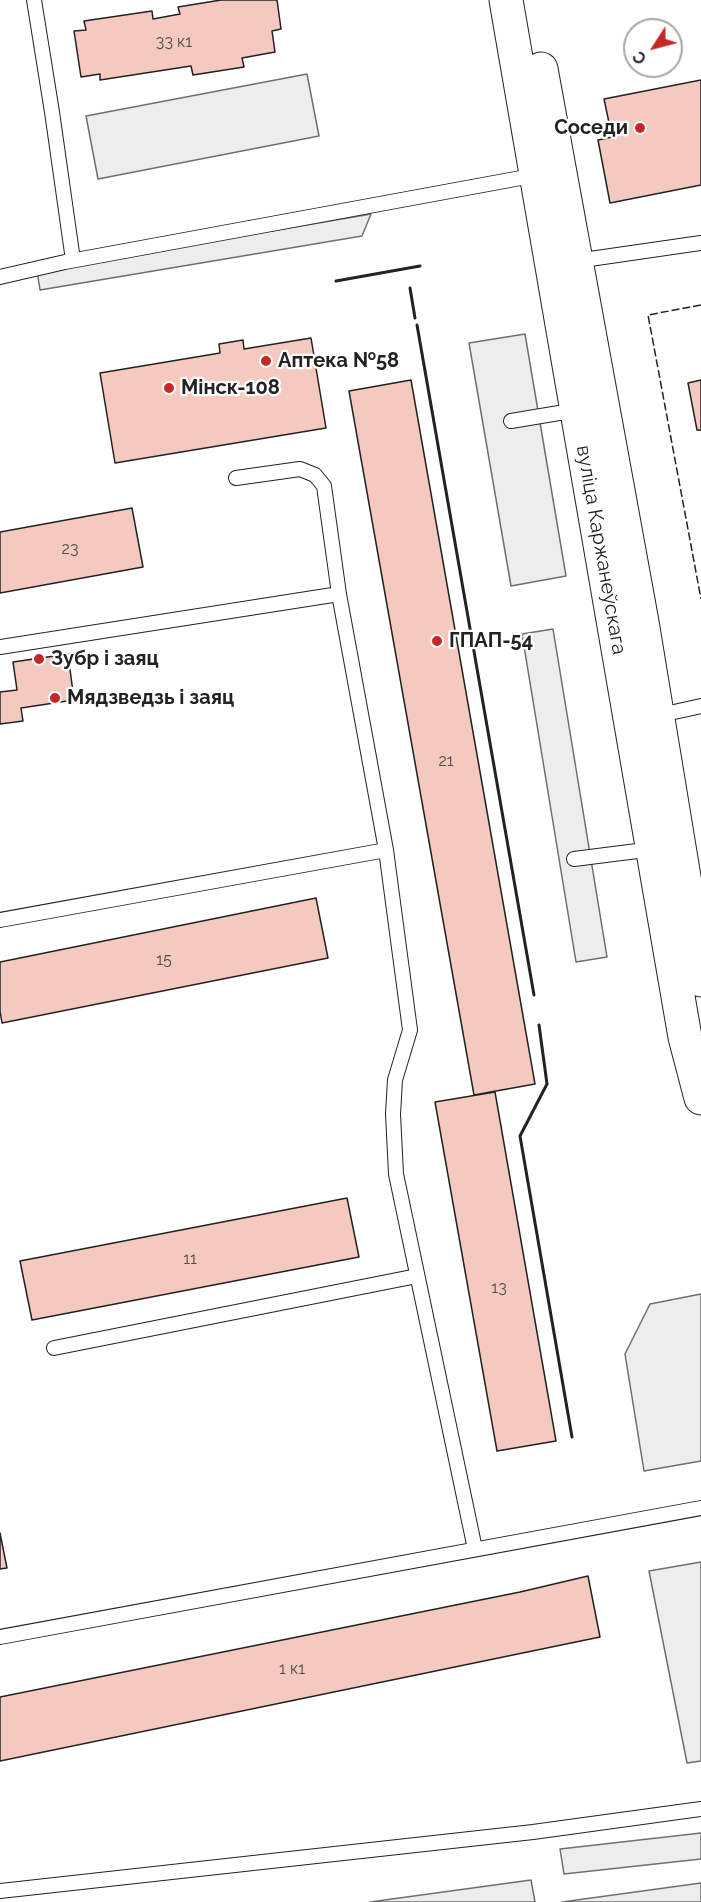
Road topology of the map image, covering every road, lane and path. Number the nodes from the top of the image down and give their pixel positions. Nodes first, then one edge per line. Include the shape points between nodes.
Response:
1 (34, 0) edge
2 (506, 0) edge
3 (529, 0) edge
4 (548, 173) junction
5 (701, 243) edge
6 (73, 260) junction
7 (564, 263) junction
8 (0, 277) edge
9 (590, 407) junction
10 (511, 421) dead end
11 (236, 478) dead end
12 (339, 594) junction
13 (0, 647) edge
14 (701, 706) edge
15 (644, 718) junction
16 (665, 847) junction
17 (386, 850) junction
18 (574, 859) dead end
19 (0, 920) edge
20 (697, 944) edge
21 (701, 980) edge
22 (699, 1097) edge
23 (417, 1276) junction
24 (54, 1348) dead end
25 (701, 1508) edge
26 (475, 1550) junction
27 (0, 1637) edge
28 (701, 1809) edge
29 (0, 1891) edge

1 - 6 lane
2 - 4 street, вуліца Каржанеўскага
3 - 4 street, вуліца Каржанеўскага
4 - 6 lane
4 - 7 street, вуліца Каржанеўскага
5 - 7 lane
6 - 8 lane
7 - 9 street, вуліца Каржанеўскага
9 - 10 lane
9 - 15 street, вуліца Каржанеўскага
11 - 12 lane via 300,469 315,475 324,486
12 - 13 lane
12 - 17 lane
14 - 15 lane
15 - 16 street, вуліца Каржанеўскага
16 - 18 lane
16 - 20 street, вуліца Каржанеўскага
16 - 22 street, вуліца Каржанеўскага via 685,1037
17 - 19 lane
17 - 23 lane via 410,1030 395,1080 396,1174
20 - 21 street, вуліца Каржанеўскага
23 - 24 lane
23 - 26 lane
25 - 26 lane
26 - 27 lane
28 - 29 lane via 533,1832

